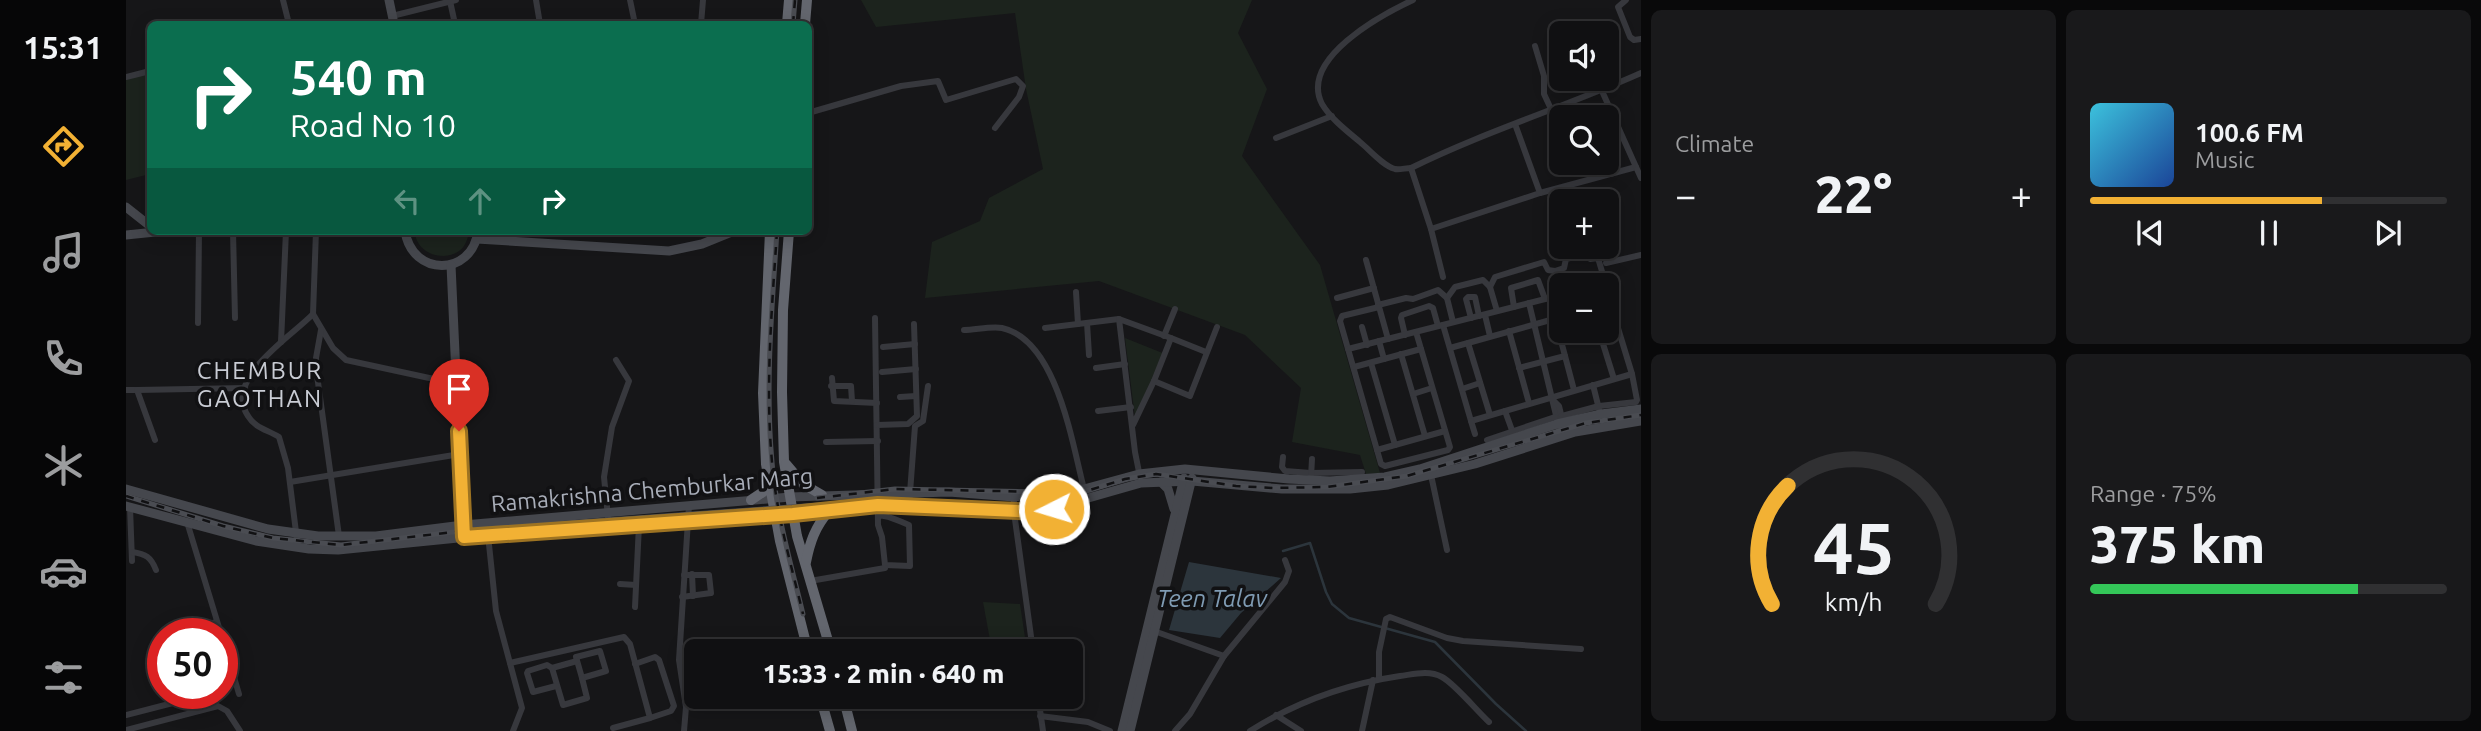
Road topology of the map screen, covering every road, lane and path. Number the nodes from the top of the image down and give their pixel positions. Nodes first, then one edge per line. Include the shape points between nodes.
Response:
1 (283, 0) edge
2 (389, 0) edge
3 (536, 0) edge
4 (630, 0) edge
5 (703, 0) edge
6 (789, 0) edge
7 (807, 0) edge
8 (1413, 0) edge
9 (1626, 0) edge
10 (453, 1) edge
11 (393, 20) edge
12 (288, 21) edge
13 (454, 21) edge
14 (540, 21) edge
15 (634, 21) edge
16 (701, 21) edge
17 (787, 21) edge
18 (805, 21) edge
19 (1641, 39) edge
20 (1535, 46) dead end
21 (147, 72) edge
22 (1641, 73) edge
23 (126, 77) edge
24 (1619, 83) edge
25 (1602, 91) joint
26 (1549, 105) edge
27 (1562, 105) edge
28 (1549, 110) edge
29 (812, 112) edge
30 (1332, 116) junction
31 (1515, 124) junction
32 (995, 128) dead end
33 (1276, 138) dead end
34 (1636, 167) junction
35 (1411, 168) junction
36 (1641, 178) edge
37 (1540, 193) junction
38 (126, 207) edge
39 (147, 224) edge
40 (1431, 229) junction
41 (147, 233) edge
42 (199, 235) edge
43 (233, 235) edge
44 (286, 235) edge
45 (316, 235) edge
46 (406, 235) edge
47 (478, 235) edge
48 (724, 235) edge
49 (771, 235) edge
50 (789, 235) edge
51 (126, 236) edge
52 (1641, 255) edge
53 (1366, 260) dead end
54 (1606, 263) dead end
55 (451, 265) junction
56 (1555, 271) joint
57 (1601, 273) edge
58 (1443, 277) dead end
59 (1490, 286) junction
60 (1374, 288) junction
61 (1076, 292) dead end
62 (1336, 298) dead end
63 (1447, 298) junction
64 (1549, 298) edge
65 (1413, 299) junction
66 (1545, 299) junction
67 (1529, 303) junction
68 (1379, 306) junction
69 (1514, 307) junction
70 (1175, 309) dead end
71 (1417, 310) junction
72 (1497, 311) junction
73 (313, 314) junction
74 (1482, 315) junction
75 (235, 318) dead end
76 (875, 318) dead end
77 (1471, 318) junction
78 (1119, 319) junction
79 (1549, 320) edge
80 (198, 323) dead end
81 (1087, 323) junction
82 (1453, 323) junction
83 (914, 324) dead end
84 (1078, 324) junction
85 (1534, 324) junction
86 (1441, 326) junction
87 (1217, 327) dead end
88 (1362, 327) dead end
89 (1045, 328) dead end
90 (321, 330) junction
91 (964, 330) dead end
92 (1509, 331) junction
93 (1416, 332) junction
94 (1619, 334) edge
95 (1405, 335) junction
96 (1168, 337) junction
97 (1490, 337) junction
98 (1388, 339) junction
99 (1380, 341) junction
100 (281, 342) junction
101 (1468, 343) junction
102 (1563, 343) edge
103 (1604, 343) edge
104 (915, 344) junction
105 (1367, 345) junction
106 (883, 346) dead end
107 (1450, 348) junction
108 (1348, 349) junction
109 (1421, 349) junction
110 (1206, 352) junction
111 (1401, 354) junction
112 (1089, 355) dead end
113 (1565, 356) junction
114 (1384, 359) junction
115 (616, 360) dead end
116 (1544, 361) junction
117 (1371, 363) junction
118 (1125, 364) junction
119 (1354, 367) junction
120 (1096, 368) dead end
121 (1519, 368) junction
122 (916, 369) junction
123 (883, 372) dead end
124 (1632, 374) junction
125 (831, 378) dead end
126 (1614, 379) junction
127 (1154, 381) junction
128 (1480, 383) junction
129 (457, 384) junction
130 (1593, 385) junction
131 (831, 386) junction
132 (928, 386) dead end
133 (245, 388) junction
134 (1432, 388) junction
135 (1462, 389) junction
136 (126, 390) edge
137 (137, 390) junction
138 (1574, 390) junction
139 (1413, 394) junction
140 (916, 396) junction
141 (900, 397) dead end
142 (1553, 398) junction
143 (852, 401) junction
144 (1382, 401) junction
145 (877, 403) junction
146 (1529, 404) junction
147 (1365, 406) junction
148 (1130, 407) junction
149 (1641, 409) edge
150 (1600, 410) junction
151 (1098, 411) dead end
152 (1505, 411) junction
153 (1490, 415) junction
154 (1559, 420) junction
155 (1471, 421) junction
156 (1641, 421) edge
157 (877, 425) junction
158 (1133, 425) junction
159 (1445, 431) junction
160 (1475, 434) dead end
161 (1513, 435) junction
162 (1425, 436) junction
163 (1563, 436) junction
164 (155, 440) dead end
165 (878, 441) junction
166 (826, 442) dead end
167 (1485, 444) junction
168 (1395, 445) junction
169 (1377, 450) junction
170 (460, 454) junction
171 (1459, 456) junction
172 (1283, 457) dead end
173 (1416, 458) junction
174 (1312, 459) dead end
175 (1487, 460) junction
176 (785, 462) junction
177 (1462, 467) junction
178 (1420, 469) junction
179 (1189, 470) junction
180 (1223, 474) junction
181 (1432, 475) junction
182 (330, 476) junction
183 (1140, 478) junction
184 (1283, 479) junction
185 (1116, 480) junction
186 (1187, 481) junction
187 (1311, 481) junction
188 (290, 482) junction
189 (769, 482) junction
190 (1161, 482) junction
191 (1375, 482) junction
192 (1222, 484) junction
193 (126, 489) edge
194 (1083, 489) junction
195 (1282, 489) junction
196 (1119, 491) junction
197 (1065, 492) junction
198 (878, 493) junction
199 (910, 493) junction
200 (968, 494) junction
201 (822, 495) junction
202 (790, 497) junction
203 (1014, 497) junction
204 (772, 498) junction
205 (751, 500) junction
206 (689, 505) junction
207 (1069, 505) junction
208 (128, 506) edge
209 (909, 506) junction
210 (967, 509) junction
211 (878, 510) junction
212 (829, 511) junction
213 (608, 512) junction
214 (1014, 512) junction
215 (793, 514) junction
216 (1175, 514) junction
217 (775, 515) junction
218 (541, 518) junction
219 (689, 521) junction
220 (187, 522) junction
221 (463, 525) junction
222 (639, 525) junction
223 (609, 527) junction
224 (542, 532) junction
225 (298, 533) junction
226 (340, 536) junction
227 (488, 536) junction
228 (464, 537) junction
229 (298, 548) junction
230 (1447, 550) dead end
231 (132, 552) junction
232 (1286, 560) dead end
233 (132, 561) dead end
234 (805, 565) junction
235 (885, 568) dead end
236 (156, 570) dead end
237 (688, 575) junction
238 (810, 581) junction
239 (620, 584) dead end
240 (636, 585) junction
241 (693, 596) junction
242 (682, 597) junction
243 (635, 607) dead end
244 (216, 618) edge
245 (1151, 630) junction
246 (805, 639) edge
247 (827, 639) edge
248 (1031, 639) edge
249 (573, 649) junction
250 (587, 649) junction
251 (1581, 649) dead end
252 (1224, 656) junction
253 (533, 658) junction
254 (576, 659) junction
255 (510, 663) junction
256 (635, 664) junction
257 (536, 668) junction
258 (552, 668) junction
259 (582, 678) junction
260 (1376, 680) junction
261 (529, 682) junction
262 (516, 686) junction
263 (556, 686) junction
264 (238, 691) edge
265 (239, 694) dead end
266 (147, 709) edge
267 (824, 709) edge
268 (846, 709) edge
269 (1039, 709) edge
270 (200, 710) joint
271 (126, 715) edge
272 (1276, 715) junction
273 (1040, 716) junction
274 (650, 718) junction
275 (1489, 722) dead end
276 (613, 728) dead end
277 (126, 730) edge
278 (240, 731) edge
279 (513, 731) edge
280 (684, 731) edge
281 (830, 731) edge
282 (852, 731) edge
283 (1043, 731) edge
284 (1110, 731) edge
285 (1122, 731) edge
286 (1130, 731) edge
287 (1175, 731) edge
288 (1250, 731) edge
289 (1301, 731) edge
290 (1362, 731) edge

1 - 12 street
2 - 11 main road
3 - 14 street
4 - 15 street
5 - 16 street
6 - 17 highway
7 - 18 highway
8 - 30 street via 1369,26 1324,64 1318,92
9 - 19 street via 1618,7 1630,37
10 - 11 street
10 - 13 street
20 - 26 street
21 - 23 street
22 - 24 street
25 - 27 street
25 - 34 street
28 - 31 street
29 - 32 street via 901,86 938,81 946,100 1016,79 1023,86 1019,97
30 - 33 street
30 - 35 street via 1395,169
31 - 35 street
31 - 37 street
34 - 36 street
34 - 37 street
35 - 40 street
37 - 40 street
38 - 39 main road
40 - 58 street
41 - 51 main road
42 - 80 street
43 - 75 street
44 - 100 street
45 - 73 street
46 - 55 main road via 419,258
47 - 48 main road via 670,251
47 - 55 main road via 467,256
49 - 189 highway via 763,393
50 - 176 highway via 783,310
52 - 54 street
53 - 60 street
55 - 129 main road
56 - 57 street via 1564,268 1566,259 1586,254 1598,258
56 - 59 street via 1544,262 1495,277
59 - 63 street via 1480,280 1455,286
59 - 72 street
60 - 62 street
60 - 68 street
61 - 84 street
63 - 65 street via 1438,290
63 - 82 street
64 - 66 street
65 - 68 street
65 - 71 street
66 - 67 street
66 - 69 street via 1540,281 1529,283 1511,288
67 - 69 street
67 - 85 street
68 - 98 street
68 - 108 street via 1340,318
69 - 72 street
70 - 96 street
71 - 86 street via 1432,307
71 - 95 street via 1401,316
72 - 74 street
73 - 90 street
73 - 100 street
74 - 77 street
74 - 77 street via 1475,297 1468,297
74 - 97 street
76 - 145 street
77 - 82 street
78 - 81 street
78 - 96 street
78 - 118 street
79 - 85 street
81 - 84 street
81 - 112 street
82 - 86 street
83 - 104 street
84 - 89 street
85 - 92 street
85 - 116 street
86 - 93 street
86 - 107 street
87 - 110 street
88 - 105 street
90 - 129 street via 346,360
90 - 182 street via 316,358
91 - 194 street via 1001,328 1023,338 1036,351 1053,381
92 - 97 street
92 - 121 street
93 - 95 street
93 - 109 street
94 - 124 street
95 - 98 street
96 - 110 street
96 - 127 street
97 - 101 street
98 - 99 street
99 - 105 street
99 - 114 street
100 - 133 street via 265,356
101 - 107 street
101 - 128 street
102 - 113 street
103 - 126 street
104 - 106 street
104 - 122 street
105 - 108 street
107 - 135 street
108 - 119 street
109 - 111 street
109 - 134 street
110 - 127 street via 1190,396
111 - 114 street
111 - 139 street
113 - 116 street
113 - 138 street
114 - 117 street
115 - 213 street via 629,381 612,427 604,477
116 - 121 street
116 - 142 street
117 - 119 street
117 - 144 street
118 - 120 street
118 - 148 street
119 - 147 street
121 - 146 street
122 - 123 street
122 - 140 street
124 - 126 street
124 - 150 street via 1636,402
125 - 131 street
126 - 130 street
127 - 158 street
128 - 135 street
128 - 153 street
129 - 170 main road
130 - 138 street
130 - 150 street
131 - 143 street via 834,401
131 - 143 street via 851,386
132 - 199 street via 923,421 915,426
133 - 137 street
133 - 188 street via 242,402 248,417 279,437
134 - 139 street
134 - 159 street
135 - 155 street
136 - 137 street
137 - 164 street
138 - 142 street
139 - 162 street
140 - 141 street
140 - 157 street via 917,416 908,424
142 - 146 street
142 - 154 street via 1559,406
143 - 145 street
144 - 147 street
144 - 168 street
145 - 157 street
146 - 152 street
147 - 169 street
148 - 151 street
148 - 158 street
149 - 150 main road
150 - 154 main road
152 - 153 street
152 - 161 street
153 - 155 street
154 - 161 main road
154 - 163 street
155 - 160 street
156 - 163 main road
157 - 165 street
158 - 183 street
159 - 162 street
159 - 173 street via 1448,450
161 - 167 main road
162 - 168 street
163 - 175 main road
165 - 166 street
165 - 198 street
167 - 171 main road
167 - 175 main road
168 - 169 street
169 - 173 street via 1385,466
170 - 182 street
170 - 221 main road
171 - 177 main road
171 - 178 main road
172 - 187 street via 1285,471
173 - 178 street
174 - 187 street
175 - 177 main road
176 - 201 highway via 803,484
176 - 202 highway
177 - 181 main road
178 - 191 main road
179 - 180 main road, Ramakrishna Chemburkar Marg
179 - 183 main road, Ramakrishna Chemburkar Marg
179 - 186 main road
180 - 184 main road, Ramakrishna Chemburkar Marg
180 - 192 main road
181 - 191 main road
181 - 230 street
182 - 188 street
182 - 226 street
183 - 185 main road, Ramakrishna Chemburkar Marg
183 - 190 main road, Ramakrishna Chemburkar Marg
183 - 196 main road, Ramakrishna Chemburkar Marg
184 - 187 main road, Ramakrishna Chemburkar Marg
184 - 195 main road
185 - 194 main road, Ramakrishna Chemburkar Marg
185 - 196 street
186 - 190 main road, Ramakrishna Chemburkar Marg
186 - 192 main road, Ramakrishna Chemburkar Marg
186 - 216 main road
186 - 245 main road
187 - 191 main road via 1354,476
187 - 195 main road, Ramakrishna Chemburkar Marg
188 - 225 street
189 - 204 highway
189 - 205 highway
190 - 216 main road
192 - 195 main road, Ramakrishna Chemburkar Marg
193 - 225 main road, Ramakrishna Chemburkar Marg via 268,529
194 - 197 main road, Ramakrishna Chemburkar Marg
196 - 207 main road, Ramakrishna Chemburkar Marg
197 - 203 main road, Ramakrishna Chemburkar Marg
197 - 207 main road
198 - 199 main road, Ramakrishna Chemburkar Marg
198 - 201 main road, Ramakrishna Chemburkar Marg
198 - 211 street
199 - 200 main road, Ramakrishna Chemburkar Marg
199 - 209 street
200 - 203 main road, Ramakrishna Chemburkar Marg
200 - 210 street
201 - 202 main road, Ramakrishna Chemburkar Marg
202 - 204 main road, Ramakrishna Chemburkar Marg
202 - 215 highway
203 - 214 street
204 - 205 main road, Ramakrishna Chemburkar Marg
204 - 217 highway
205 - 206 main road, Ramakrishna Chemburkar Marg
206 - 213 main road, Ramakrishna Chemburkar Marg
206 - 219 street
207 - 214 main road, Ramakrishna Chemburkar Marg
208 - 220 main road, Ramakrishna Chemburkar Marg
208 - 231 street
209 - 210 main road, Ramakrishna Chemburkar Marg
209 - 211 main road, Ramakrishna Chemburkar Marg
210 - 214 main road, Ramakrishna Chemburkar Marg
211 - 211 street via 885,565 910,566 909,525
211 - 212 main road, Ramakrishna Chemburkar Marg
212 - 215 main road, Ramakrishna Chemburkar Marg
212 - 234 highway via 811,539
213 - 218 main road, Ramakrishna Chemburkar Marg
213 - 223 street
214 - 248 street
215 - 217 main road, Ramakrishna Chemburkar Marg
215 - 234 highway
216 - 245 main road
217 - 219 main road, Ramakrishna Chemburkar Marg
217 - 246 highway
218 - 221 main road, Ramakrishna Chemburkar Marg
218 - 224 main road
219 - 222 main road, Ramakrishna Chemburkar Marg
219 - 237 street
220 - 229 main road, Ramakrishna Chemburkar Marg
220 - 244 street
221 - 226 main road, Ramakrishna Chemburkar Marg
221 - 228 main road
222 - 223 main road, Ramakrishna Chemburkar Marg
222 - 240 street
223 - 224 main road, Ramakrishna Chemburkar Marg
224 - 227 main road, Ramakrishna Chemburkar Marg
225 - 226 main road, Ramakrishna Chemburkar Marg
225 - 229 street
227 - 228 main road, Ramakrishna Chemburkar Marg
227 - 255 street via 496,611
228 - 229 main road, Ramakrishna Chemburkar Marg via 338,550
231 - 233 street
231 - 236 street via 146,554
232 - 252 street via 1285,582
234 - 238 highway
235 - 238 street
237 - 241 street
237 - 241 street via 709,575 711,593
237 - 242 street
238 - 247 highway
239 - 240 street
240 - 243 street
241 - 242 street
242 - 280 street via 679,660 686,707
245 - 252 street
245 - 285 main road
245 - 286 main road
249 - 250 street
249 - 253 street
249 - 254 street
250 - 254 street
250 - 256 street via 624,638
250 - 259 street via 600,651 606,671
251 - 260 street via 1464,641 1392,617 1386,619 1381,632
252 - 287 street
253 - 255 street
253 - 257 street
254 - 258 street
254 - 259 street
255 - 262 street
256 - 274 street
256 - 274 street via 655,657 659,660 674,706
257 - 258 street
257 - 261 street via 527,671
258 - 263 street
259 - 263 street via 586,699 563,705
260 - 272 street via 1316,697
260 - 275 street via 1427,672 1444,678
260 - 290 street
261 - 262 street
261 - 263 street via 533,692
262 - 279 street via 522,708
264 - 265 street
266 - 271 street
267 - 281 highway
268 - 282 highway
269 - 273 street
270 - 277 street
270 - 278 street via 218,706
272 - 288 street
272 - 289 street
273 - 283 street
273 - 284 street via 1088,722
274 - 276 street

